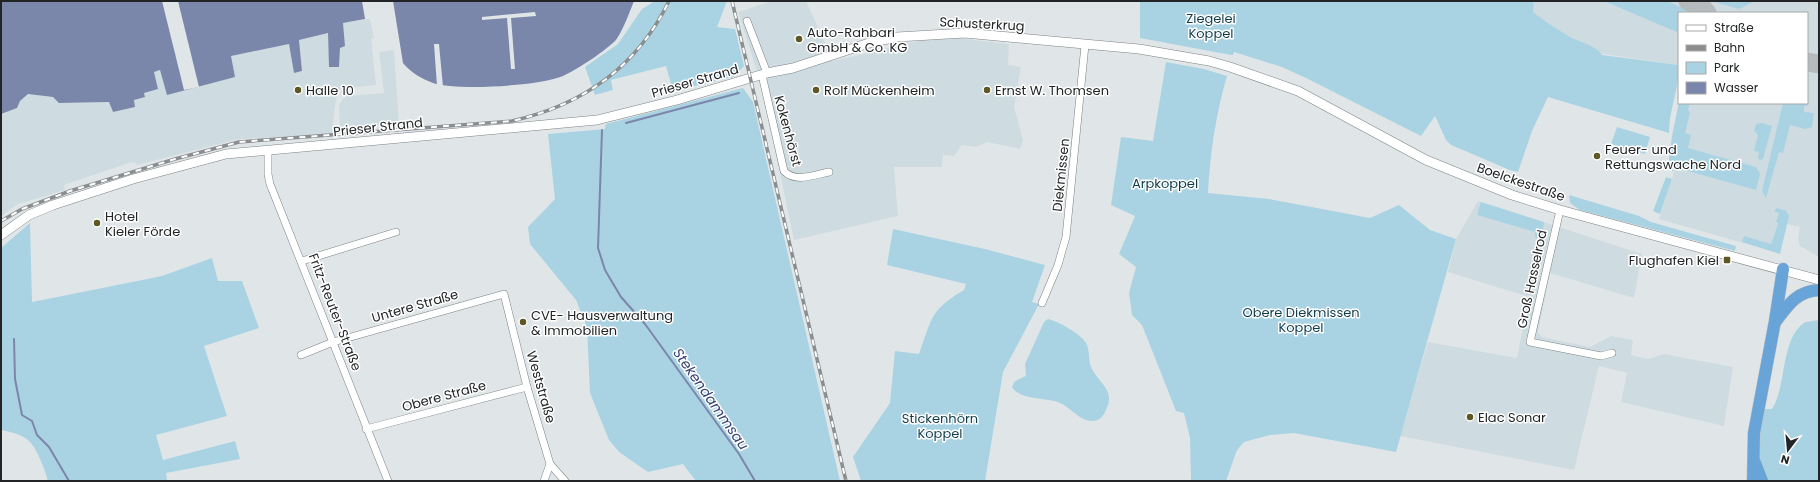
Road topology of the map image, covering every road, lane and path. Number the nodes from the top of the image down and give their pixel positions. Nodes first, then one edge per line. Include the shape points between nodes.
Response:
1 (747, 21) dead end
2 (1086, 45) junction
3 (1230, 67) joint
4 (764, 74) junction
5 (268, 150) junction
6 (829, 172) dead end
7 (1560, 210) junction
8 (396, 232) dead end
9 (1, 236) edge
10 (302, 262) junction
11 (1783, 269) junction
12 (1819, 280) edge
13 (1819, 290) edge
14 (504, 294) joint
15 (1042, 303) dead end
16 (1776, 322) junction
17 (333, 342) junction
18 (1612, 353) dead end
19 (301, 355) dead end
20 (527, 387) junction
21 (366, 429) junction
22 (1753, 450) junction
23 (550, 464) junction
24 (388, 481) edge
25 (544, 481) edge
26 (565, 481) edge
27 (1753, 481) edge
28 (1762, 481) edge

1 - 4 street
2 - 3 street, Schusterkrug via 1140,49
2 - 4 street, Schusterkrug via 965,33 897,37
2 - 15 street, Diekmissen via 1066,237 1058,265
3 - 7 street, Boelckestraße via 1298,91 1426,160 1512,195
4 - 5 street, Prieser Strand via 597,120
4 - 6 street, Kokenhörst via 784,171 788,176 795,178
5 - 9 street, Prieser Strand via 226,154 126,182 39,211
5 - 10 street, Fritz-Reuter-Straße via 270,184
7 - 11 street, Boelckestraße
7 - 18 street, Groß Hasselrod via 1530,342 1601,356
8 - 10 street
10 - 17 street, Fritz-Reuter-Straße
11 - 12 street, Boelckestraße
11 - 16 highway
13 - 16 highway via 1797,296 1787,305
14 - 17 street, Untere Straße
14 - 20 street, Weststraße
16 - 22 highway
17 - 19 street, Untere Straße
17 - 21 street, Fritz-Reuter-Straße
20 - 21 street, Obere Straße
20 - 23 street, Weststraße
21 - 24 street, Fritz-Reuter-Straße
22 - 27 highway
22 - 28 highway
23 - 25 street
23 - 26 street, Weststraße

